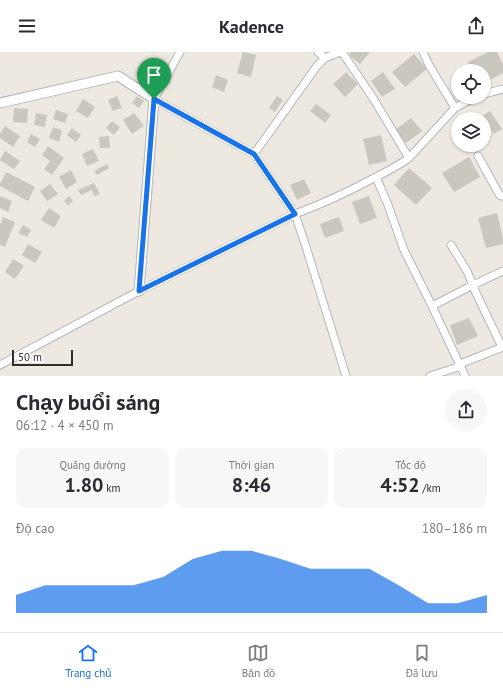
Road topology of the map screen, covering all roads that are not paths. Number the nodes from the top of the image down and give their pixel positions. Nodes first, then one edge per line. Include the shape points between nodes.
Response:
1 (180, 52) edge
2 (318, 52) edge
3 (341, 52) edge
4 (423, 52) edge
5 (325, 58) junction
6 (503, 89) edge
7 (491, 92) edge
8 (154, 99) junction
9 (0, 103) edge
10 (463, 104) edge
11 (455, 108) junction
12 (254, 154) junction
13 (478, 156) dead end
14 (409, 158) junction
15 (376, 177) junction
16 (503, 196) edge
17 (295, 214) junction
18 (451, 245) dead end
19 (503, 271) edge
20 (472, 284) junction
21 (139, 291) junction
22 (432, 306) junction
23 (502, 347) edge
24 (0, 364) edge
25 (460, 365) junction
26 (346, 376) edge
27 (430, 376) edge
28 (465, 376) edge

1 - 8 street
2 - 5 street
3 - 5 street
3 - 14 street via 373,98
4 - 11 street
5 - 12 street
6 - 7 street
8 - 9 street via 118,76
8 - 12 street
8 - 21 street
10 - 11 street
11 - 14 street
12 - 17 street
13 - 16 street via 499,194
14 - 15 street
15 - 17 street
15 - 22 street via 404,250
17 - 21 street
17 - 26 street
18 - 20 street via 463,263
19 - 20 street
20 - 22 street
20 - 23 street
21 - 24 street
22 - 25 street
23 - 25 street
25 - 27 street
25 - 28 street

